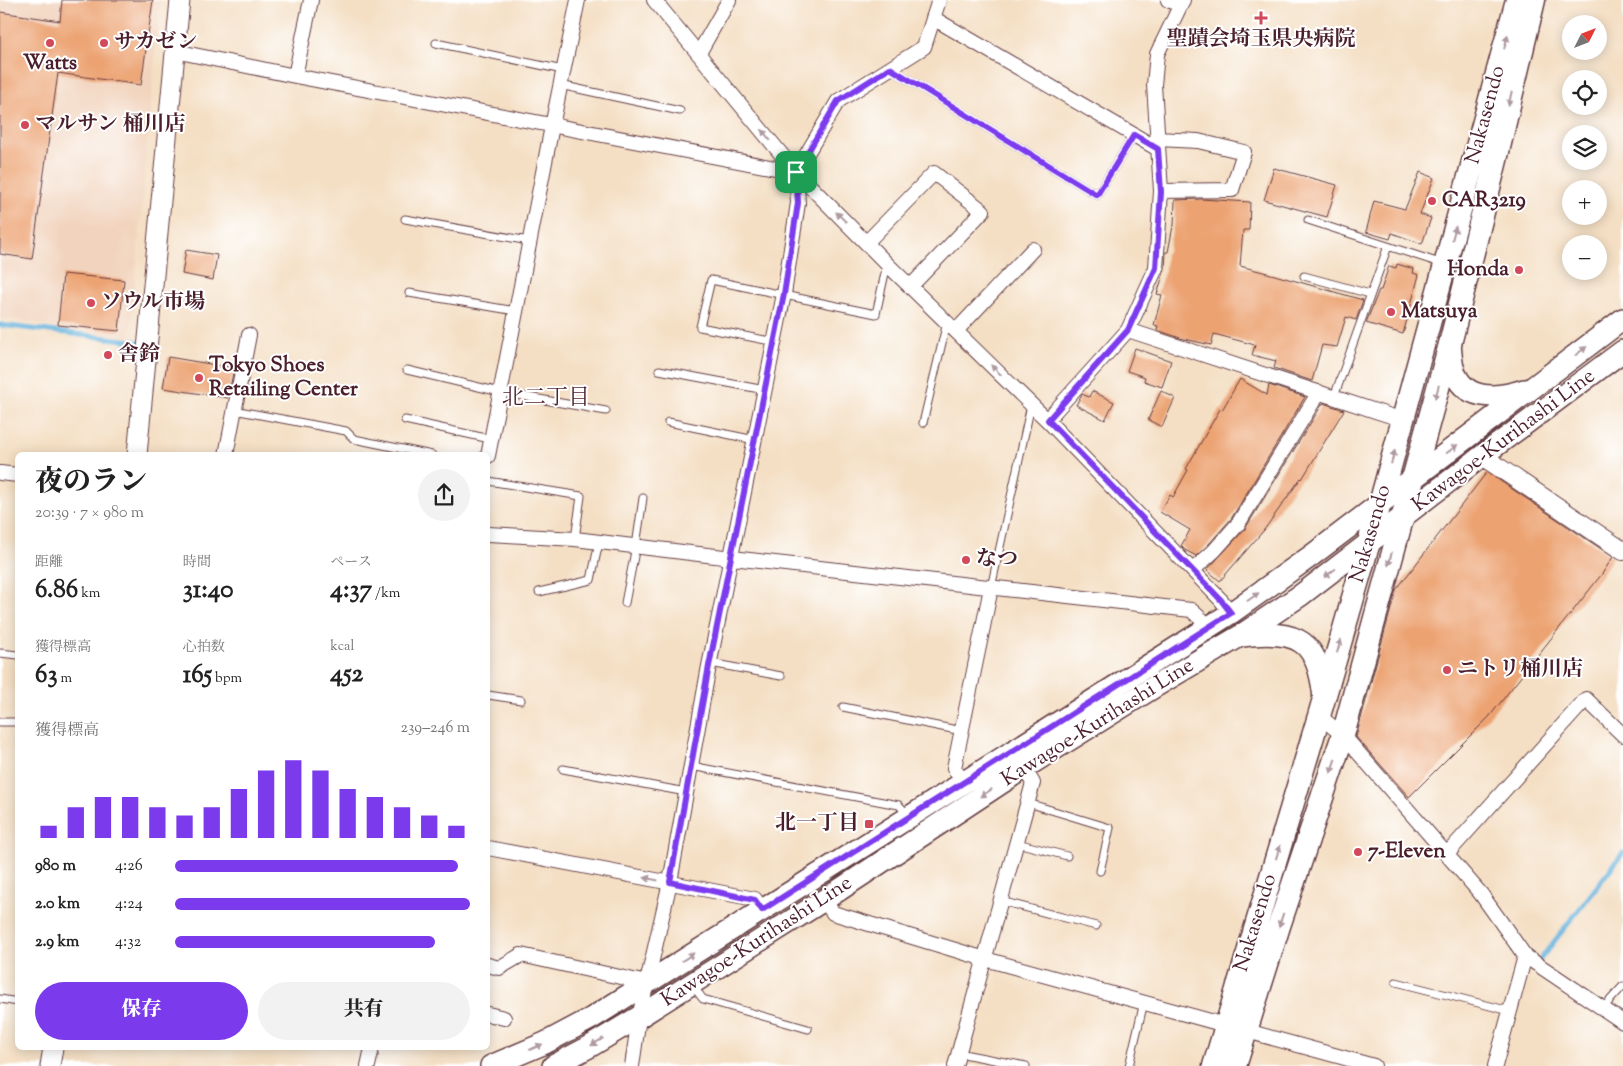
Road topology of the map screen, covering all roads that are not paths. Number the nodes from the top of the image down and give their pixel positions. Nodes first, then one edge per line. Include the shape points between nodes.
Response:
1 (180, 0) edge
2 (311, 0) edge
3 (578, 0) edge
4 (654, 0) edge
5 (729, 0) edge
6 (939, 0) edge
7 (1518, 0) edge
8 (1534, 0) edge
9 (1178, 2) edge
10 (933, 18) junction
11 (436, 43) dead end
12 (175, 51) junction
13 (699, 53) junction
14 (890, 68) junction
15 (563, 70) junction
16 (295, 76) junction
17 (560, 85) junction
18 (680, 111) dead end
19 (552, 126) junction
20 (1134, 135) junction
21 (1158, 144) junction
22 (796, 172) junction
23 (1161, 192) junction
24 (405, 219) dead end
25 (1308, 220) dead end
26 (529, 241) junction
27 (866, 243) junction
28 (1388, 246) junction
29 (1033, 249) dead end
30 (887, 264) junction
31 (1445, 265) junction
32 (1304, 276) dead end
33 (910, 286) junction
34 (409, 293) dead end
35 (784, 294) junction
36 (1370, 294) junction
37 (516, 311) junction
38 (1623, 319) edge
39 (951, 326) junction
40 (1128, 330) junction
41 (249, 335) dead end
42 (775, 342) junction
43 (1450, 344) junction
44 (1623, 351) edge
45 (407, 370) dead end
46 (659, 370) dead end
47 (1533, 388) junction
48 (765, 390) junction
49 (500, 392) junction
50 (1319, 392) junction
51 (1334, 397) junction
52 (1031, 404) junction
53 (234, 410) junction
54 (606, 411) dead end
55 (405, 420) dead end
56 (1048, 420) junction
57 (1403, 420) junction
58 (668, 422) dead end
59 (923, 423) dead end
60 (490, 439) junction
61 (755, 440) junction
62 (137, 452) edge
63 (227, 452) edge
64 (417, 452) edge
65 (488, 452) edge
66 (1482, 456) junction
67 (0, 473) edge
68 (15, 475) edge
69 (1413, 479) junction
70 (490, 481) edge
71 (643, 498) dead end
72 (1380, 504) junction
73 (1402, 518) junction
74 (490, 534) edge
75 (575, 539) junction
76 (599, 542) junction
77 (1368, 544) junction
78 (636, 546) junction
79 (1623, 551) edge
80 (732, 558) junction
81 (1193, 570) junction
82 (991, 588) junction
83 (539, 592) dead end
84 (624, 603) dead end
85 (1231, 613) junction
86 (1209, 626) junction
87 (1240, 636) junction
88 (0, 653) edge
89 (15, 655) edge
90 (710, 663) junction
91 (781, 676) dead end
92 (490, 695) edge
93 (520, 700) dead end
94 (1322, 707) junction
95 (843, 708) dead end
96 (0, 722) edge
97 (15, 722) edge
98 (962, 732) junction
99 (1343, 735) junction
100 (1623, 735) edge
101 (691, 766) junction
102 (1024, 768) junction
103 (563, 769) dead end
104 (963, 782) junction
105 (686, 792) junction
106 (1028, 803) junction
107 (909, 816) junction
108 (1017, 843) junction
109 (490, 848) edge
110 (1447, 854) junction
111 (1067, 856) dead end
112 (1100, 871) dead end
113 (670, 882) junction
114 (824, 900) junction
115 (1001, 901) junction
116 (762, 910) junction
117 (1096, 926) dead end
118 (1525, 956) junction
119 (985, 959) junction
120 (490, 966) edge
121 (1396, 982) dead end
122 (647, 983) junction
123 (691, 984) junction
124 (1623, 986) edge
125 (0, 999) edge
126 (15, 1002) edge
127 (1144, 1002) junction
128 (1603, 1008) junction
129 (1510, 1011) junction
130 (490, 1014) edge
131 (639, 1017) junction
132 (504, 1018) dead end
133 (1623, 1022) edge
134 (1236, 1027) junction
135 (808, 1029) dead end
136 (53, 1050) edge
137 (372, 1050) edge
138 (956, 1060) edge
139 (1495, 1065) edge
140 (50, 1066) edge
141 (368, 1066) edge
142 (491, 1066) edge
143 (553, 1066) edge
144 (632, 1066) edge
145 (1026, 1066) edge
146 (1129, 1066) edge
147 (1214, 1066) edge
148 (1235, 1066) edge
149 (1374, 1066) edge

1 - 12 main road
2 - 16 street
3 - 15 street
4 - 13 street
5 - 13 street
6 - 10 street
31 -> 7 highway, Nakasendo
8 -> 43 highway, Nakasendo
9 - 21 street via 1157,54 1154,85
10 - 14 street via 924,47
10 - 20 street
11 - 15 lane
12 - 16 street
12 - 62 main road
22 -> 13 street
14 - 20 lane via 1097,195
14 - 22 street via 838,101
15 - 17 street
16 - 19 street
17 - 18 lane
17 - 19 street
19 - 22 street
19 - 26 street
20 - 21 street
21 - 23 street
21 - 23 street via 1198,141 1244,152 1232,190
27 -> 22 street
22 - 35 street via 798,203
23 - 40 street via 1156,268
24 - 26 lane
25 - 28 lane
26 - 37 street
27 - 30 street
27 - 33 street via 934,174 983,211
28 - 31 lane
28 - 36 lane
29 - 39 street
30 - 33 street
30 - 35 lane via 876,314
31 - 57 highway, Nakasendo
32 - 36 lane
33 - 39 street
34 - 37 lane
35 - 42 street
35 - 42 lane via 711,280 700,328
36 - 51 lane
37 - 49 street
47 -> 38 main road, Kawagoe-Kurihashi Line
52 -> 39 street
39 - 59 lane
40 - 50 street
40 - 56 street
41 - 53 street
42 - 48 street
43 - 47 main road via 1456,377 1465,388 1476,394 1490,397
43 -> 69 highway, Nakasendo
44 - 66 main road, Kawagoe-Kurihashi Line
45 - 49 lane
46 - 48 lane
69 -> 47 main road, Kawagoe-Kurihashi Line
48 - 61 street
49 - 54 lane
49 - 60 street
50 - 51 street
50 - 81 street via 1238,524
51 - 57 street
52 - 56 street
52 - 82 lane
53 - 63 street
53 - 64 lane via 346,431 354,439
55 - 60 lane
56 - 81 street
72 -> 57 highway, Nakasendo
58 - 61 lane
60 - 65 street
61 - 80 street
66 - 73 main road, Kawagoe-Kurihashi Line
66 - 79 street
67 - 68 street
69 - 72 main road, Kawagoe-Kurihashi Line
69 - 73 highway, Nakasendo
70 - 75 lane via 581,496
71 - 78 lane
72 - 77 highway, Nakasendo
85 -> 72 main road, Kawagoe-Kurihashi Line
73 - 77 main road, Kawagoe-Kurihashi Line
73 -> 99 highway, Nakasendo
74 - 75 street
75 - 76 street
76 - 78 street
76 - 83 lane via 591,580
77 -> 87 main road, Kawagoe-Kurihashi Line
94 -> 77 highway, Nakasendo
78 - 80 street
78 - 84 lane
80 - 82 street
80 - 90 street
81 - 85 street
82 - 86 street via 1191,610
82 - 98 street
85 - 86 main road, Kawagoe-Kurihashi Line
86 - 104 main road, Kawagoe-Kurihashi Line
87 - 94 main road via 1279,634 1295,638 1309,647 1322,676
87 - 102 main road, Kawagoe-Kurihashi Line
88 - 89 lane
90 - 91 lane
90 - 101 street
92 - 93 lane
94 - 99 street
134 -> 94 highway, Nakasendo
95 - 98 lane
96 - 97 lane
98 - 104 street via 954,768
99 - 110 street
99 -> 134 highway, Nakasendo via 1279,926
100 - 110 street via 1586,699
101 - 105 street
101 - 107 lane via 899,805
102 - 106 street via 1033,783
102 -> 114 main road, Kawagoe-Kurihashi Line
103 - 105 lane
104 - 107 main road, Kawagoe-Kurihashi Line
105 - 113 street
106 - 108 street
106 - 112 lane via 1110,828
107 - 116 main road, Kawagoe-Kurihashi Line
108 - 111 lane
108 - 115 street
113 -> 109 street
110 - 118 street via 1481,894
113 - 116 street via 755,900
113 - 122 street
114 - 119 street via 833,913
114 - 123 main road, Kawagoe-Kurihashi Line
115 - 117 lane
115 - 119 street
122 -> 116 main road, Kawagoe-Kurihashi Line
118 - 128 street
118 - 129 street
119 - 127 street
119 - 138 street
120 - 122 street via 499,968 521,955
121 - 129 lane
122 - 131 street
142 -> 122 main road, Kawagoe-Kurihashi Line via 592,1018
123 - 131 main road, Kawagoe-Kurihashi Line
123 - 135 lane via 703,999
124 - 128 lane
125 - 126 lane
127 - 134 street
127 - 146 lane
128 - 133 street
129 - 139 street
130 - 132 street
131 -> 143 main road, Kawagoe-Kurihashi Line
131 - 144 street
134 - 147 highway, Nakasendo
134 - 148 highway, Nakasendo
134 - 149 street
136 - 140 main road
137 - 141 street
138 - 145 lane

